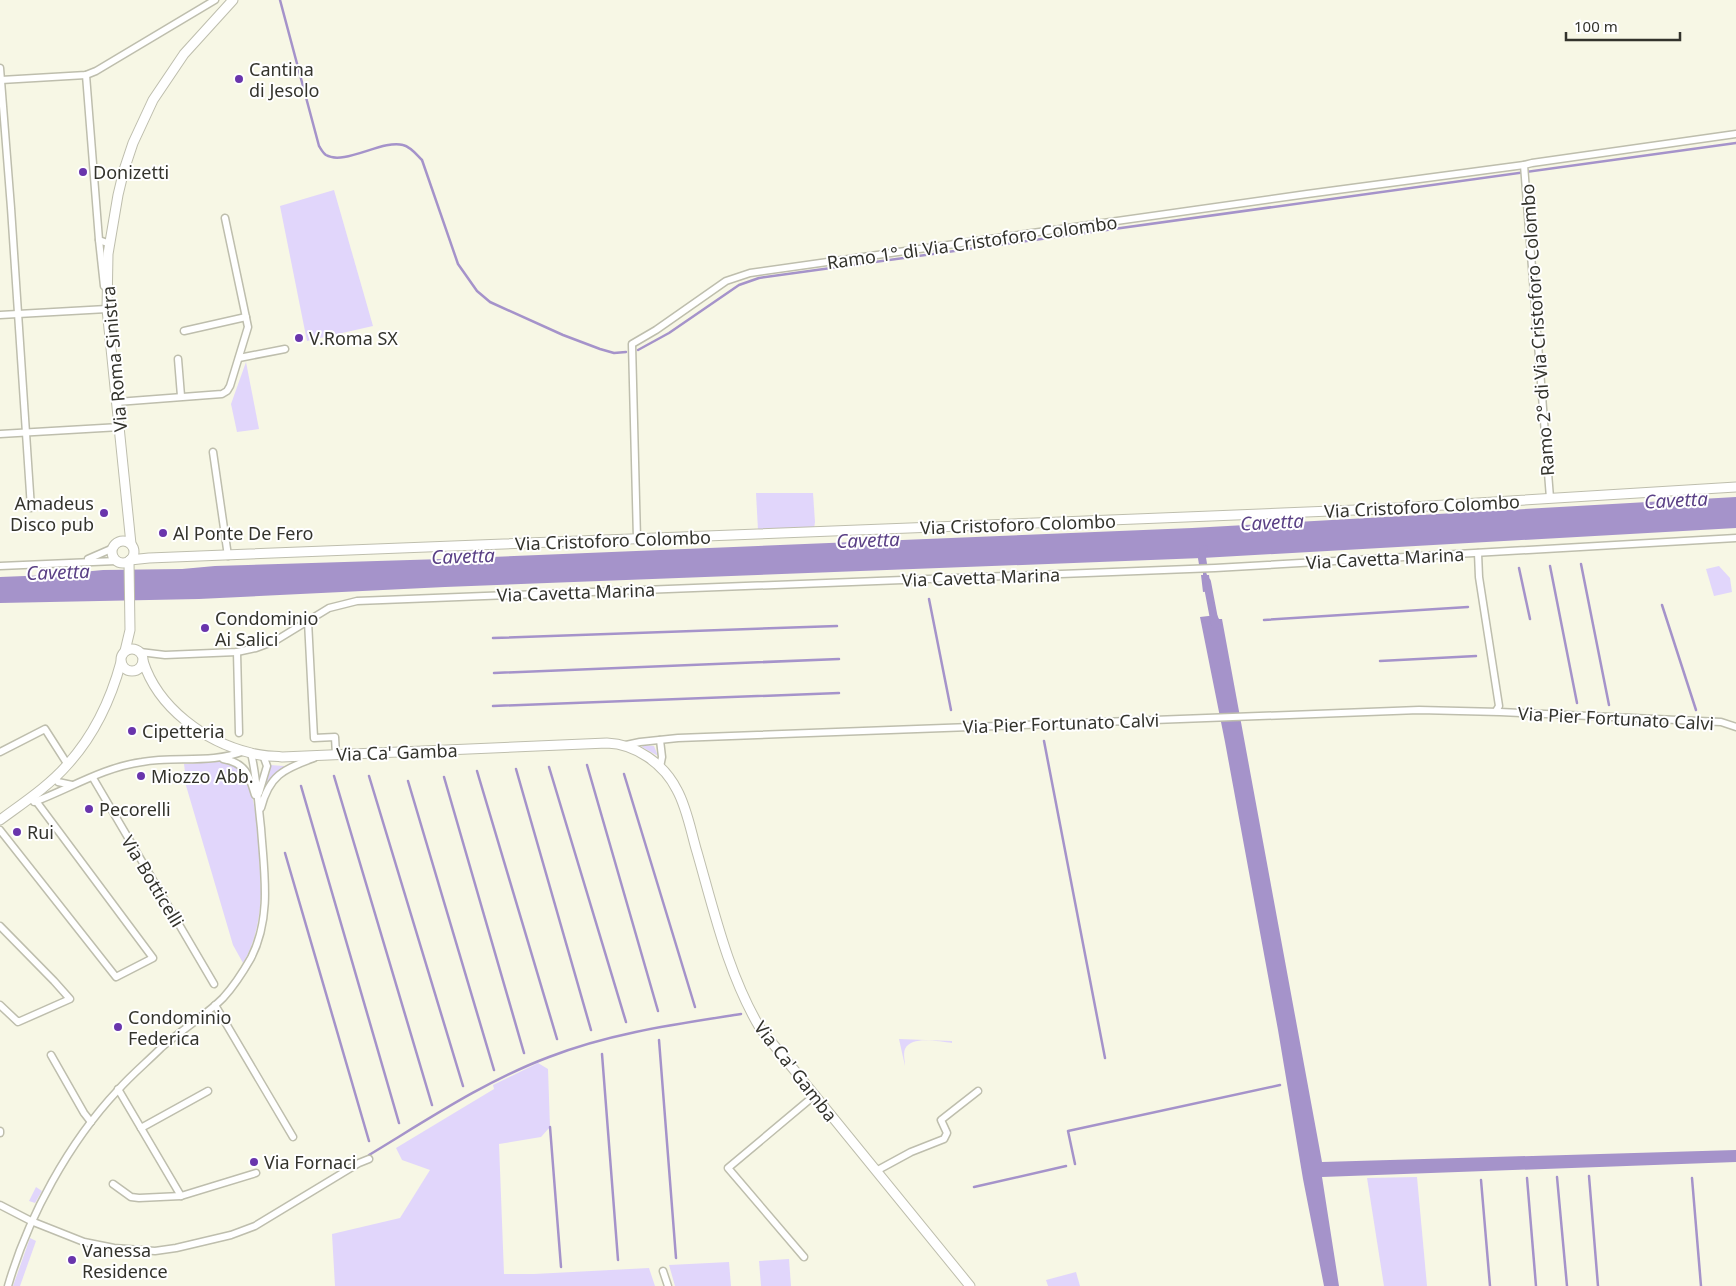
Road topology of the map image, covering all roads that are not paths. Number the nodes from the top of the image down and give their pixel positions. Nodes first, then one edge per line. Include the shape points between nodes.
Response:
1 (217, 0) edge
2 (230, 2) edge
3 (0, 68) edge
4 (86, 74) junction
5 (1, 80) edge
6 (1736, 134) edge
7 (1524, 170) junction
8 (225, 218) dead end
9 (99, 240) junction
10 (110, 244) junction
11 (107, 309) junction
12 (19, 314) junction
13 (0, 315) edge
14 (246, 317) junction
15 (184, 331) dead end
16 (285, 349) dead end
17 (238, 358) junction
18 (178, 359) dead end
19 (182, 396) junction
20 (117, 402) junction
21 (120, 427) junction
22 (26, 433) junction
23 (0, 434) edge
24 (213, 452) dead end
25 (1736, 487) edge
26 (1550, 498) junction
27 (32, 508) dead end
28 (128, 514) junction
29 (1736, 538) edge
30 (637, 539) junction
31 (119, 541) junction
32 (132, 547) junction
33 (111, 549) junction
34 (1478, 553) junction
35 (228, 556) junction
36 (149, 558) junction
37 (75, 563) junction
38 (125, 563) junction
39 (0, 566) edge
40 (308, 621) junction
41 (130, 630) junction
42 (125, 651) junction
43 (237, 652) junction
44 (141, 656) junction
45 (121, 662) junction
46 (134, 671) junction
47 (152, 683) junction
48 (115, 684) junction
49 (1496, 711) junction
50 (1736, 726) edge
51 (239, 733) dead end
52 (660, 740) junction
53 (626, 745) junction
54 (0, 752) edge
55 (248, 752) junction
56 (321, 755) junction
57 (336, 755) junction
58 (263, 756) junction
59 (217, 758) junction
60 (68, 765) junction
61 (660, 767) junction
62 (55, 777) junction
63 (93, 778) junction
64 (46, 784) junction
65 (73, 785) junction
66 (61, 791) junction
67 (258, 796) junction
68 (36, 801) junction
69 (259, 806) junction
70 (18, 807) junction
71 (0, 812) edge
72 (259, 814) junction
73 (0, 820) edge
74 (0, 830) edge
75 (0, 926) edge
76 (214, 984) dead end
77 (0, 1005) edge
78 (215, 1005) junction
79 (51, 1055) dead end
80 (118, 1089) junction
81 (208, 1091) dead end
82 (978, 1091) dead end
83 (815, 1095) junction
84 (91, 1122) junction
85 (141, 1128) junction
86 (293, 1137) dead end
87 (369, 1159) dead end
88 (876, 1171) junction
89 (256, 1173) dead end
90 (113, 1184) dead end
91 (181, 1196) junction
92 (0, 1204) edge
93 (31, 1221) junction
94 (804, 1257) dead end
95 (663, 1271) dead end
96 (8, 1286) edge
97 (668, 1286) edge
98 (970, 1286) edge

1 - 2 street
1 - 4 street
2 - 10 street, Via Roma Sinistra via 193,42 153,100 124,170
3 - 5 street
4 - 5 street
4 - 9 street
5 - 12 street
6 - 7 street, Ramo 2° di Via Cristoforo Colombo via 1532,163
7 - 26 street, Ramo 2° di Via Cristoforo Colombo
7 - 30 street, Ramo 1° di Via Cristoforo Colombo via 1307,194 750,273 726,281 632,344
8 - 14 street
9 - 10 street
9 - 11 street
10 - 11 street, Via Roma Sinistra
11 - 12 street
11 - 20 street, Via Roma Sinistra
12 - 13 street
12 - 22 street
14 - 15 street
14 - 17 street via 248,327
16 - 17 street
17 - 19 street via 227,391
18 - 19 street
19 - 20 street
20 - 21 street, Via Roma Sinistra
21 - 22 street
21 - 28 street, Via Roma Sinistra
22 - 23 street
22 - 27 street
24 - 35 street
25 - 26 street, Via Cristoforo Colombo
26 - 30 street, Via Cristoforo Colombo via 1380,509
28 - 31 street, Via Roma Sinistra
28 - 32 street, Via Roma Sinistra
29 - 34 street, Via Cavetta Marina
30 - 35 street, Via Cristoforo Colombo
31 - 32 street via 125,541
31 - 33 street
32 - 36 street, Via Cristoforo Colombo
32 - 38 street via 133,556
33 - 37 street
33 - 38 street via 112,557
34 - 40 street, Via Cavetta Marina via 1206,569 357,601 329,608
34 - 49 street, Via Pier Fortunato Calvi via 1499,706
35 - 36 street, Via Cristoforo Colombo
36 - 38 street, Via Cristoforo Colombo
37 - 38 street
37 - 39 street
38 - 41 street via 129,579
40 - 43 street, Via Cavetta Marina via 275,641
40 - 57 street via 314,738 335,737
41 - 42 street
41 - 44 street, Via Ca' Gamba
42 - 44 street via 130,649
42 - 45 street
43 - 44 street, Via Cavetta Marina
43 - 51 street
44 - 46 street via 140,668
44 - 47 street, Via Ca' Gamba
45 - 46 street via 125,669
45 - 48 street
46 - 47 street, Via Ca' Gamba
46 - 48 street
47 - 55 street, Via Ca' Gamba via 172,709 192,726
48 - 60 street via 103,712
49 - 50 street, Via Pier Fortunato Calvi via 1721,722
49 - 52 street, Via Pier Fortunato Calvi via 1419,710 1242,716
52 - 53 street, Via Pier Fortunato Calvi
52 - 61 street
53 - 57 street, Via Ca' Gamba via 607,743
53 - 61 street, Via Ca' Gamba
54 - 60 street via 45,729
55 - 58 street, Via Ca' Gamba
55 - 59 street
55 - 67 street
56 - 57 street, Via Ca' Gamba
56 - 58 street, Via Ca' Gamba
56 - 72 street via 276,777 266,792
58 - 67 street via 267,766
59 - 63 street via 143,762
59 - 69 street via 235,762 244,769
60 - 62 street
61 - 83 street, Via Ca' Gamba via 677,789 742,997 767,1039
62 - 64 street
62 - 65 street via 58,782
63 - 65 street
63 - 76 street, Via Botticelli
64 - 66 street via 50,790
64 - 70 street
65 - 66 street
66 - 68 street
67 - 69 street
68 - 70 street
68 - 74 street via 153,958 116,977
69 - 72 street
70 - 71 street
70 - 73 street
72 - 78 street via 266,906 261,933 237,981
75 - 77 street via 70,999 18,1022
78 - 80 street via 169,1041
78 - 86 street
79 - 84 street
80 - 84 street
80 - 85 street
81 - 85 street
82 - 88 street via 941,1120 946,1133 944,1138
83 - 88 street, Via Ca' Gamba
83 - 94 street via 728,1168
84 - 93 street
85 - 91 street
87 - 93 street via 255,1226 176,1248 155,1251 114,1248 84,1242
88 - 98 street, Via Ca' Gamba
89 - 91 street
90 - 91 street via 131,1197
92 - 93 street
93 - 96 street
95 - 97 street

